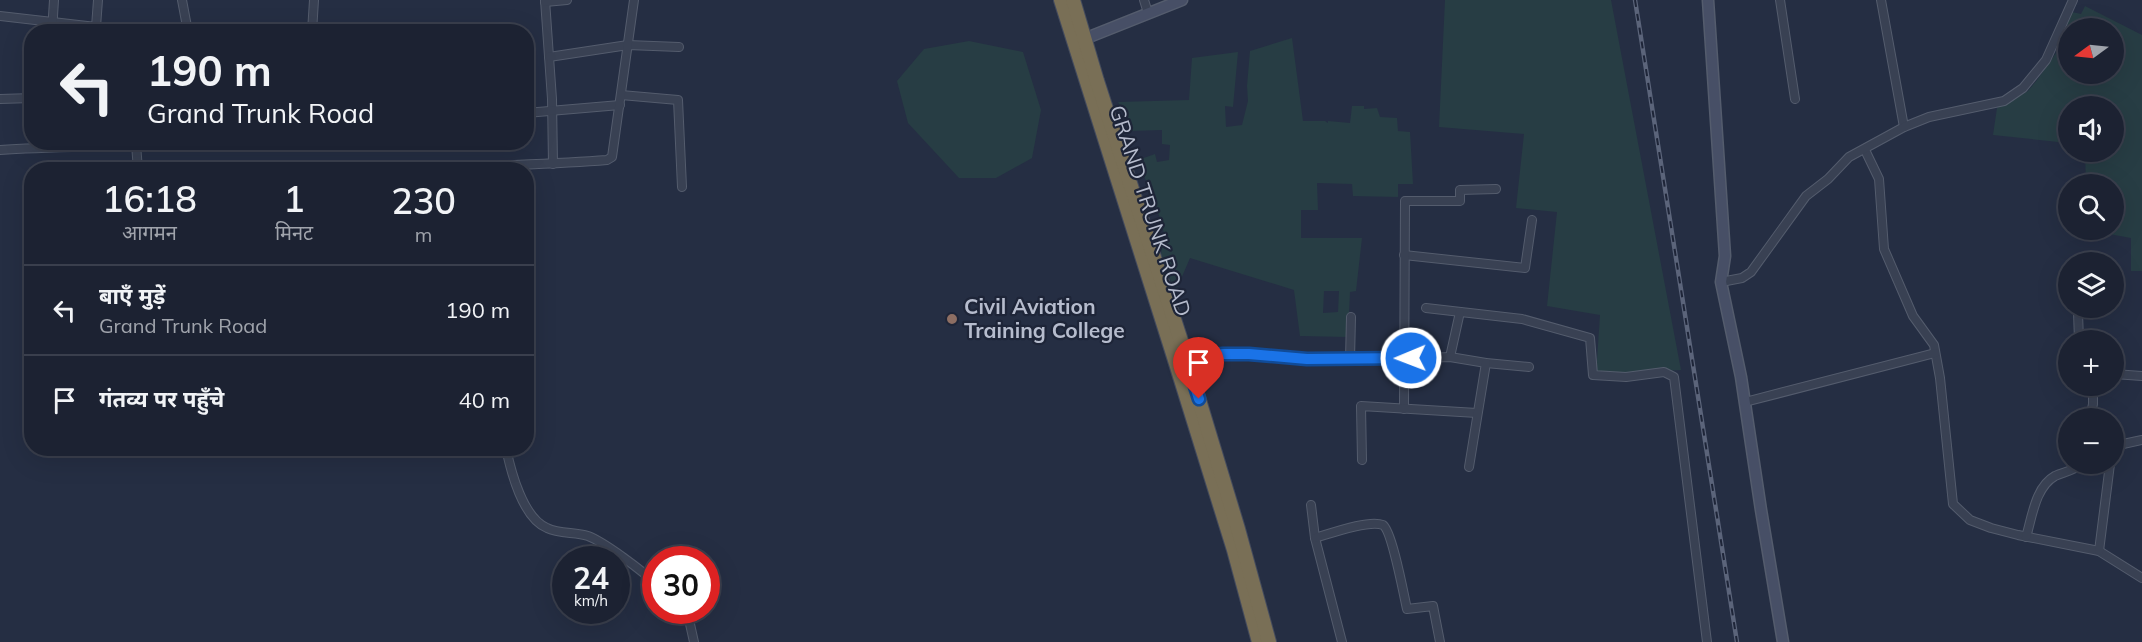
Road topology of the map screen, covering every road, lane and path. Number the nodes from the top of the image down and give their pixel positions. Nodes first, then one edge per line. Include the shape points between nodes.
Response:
1 (54, 0) edge
2 (98, 0) edge
3 (182, 0) edge
4 (314, 0) edge
5 (567, 0) edge
6 (634, 0) edge
7 (1061, 0) edge
8 (1072, 0) edge
9 (1144, 0) edge
10 (1182, 0) edge
11 (1708, 0) edge
12 (1780, 0) edge
13 (1881, 0) edge
14 (2073, 0) edge
15 (545, 1) edge
16 (1148, 13) junction
17 (0, 16) edge
18 (53, 22) junction
19 (70, 24) edge
20 (96, 24) edge
21 (186, 24) edge
22 (312, 24) edge
23 (1078, 41) junction
24 (628, 45) junction
25 (679, 47) dead end
26 (549, 57) junction
27 (621, 94) junction
28 (24, 98) edge
29 (0, 99) edge
30 (1795, 99) dead end
31 (620, 105) junction
32 (552, 111) junction
33 (534, 112) edge
34 (1904, 127) junction
35 (24, 147) edge
36 (0, 150) edge
37 (1866, 150) junction
38 (534, 164) edge
39 (553, 164) junction
40 (682, 187) dead end
41 (1496, 189) dead end
42 (1532, 220) dead end
43 (1404, 255) junction
44 (1721, 282) junction
45 (1426, 308) dead end
46 (1460, 312) junction
47 (1351, 317) dead end
48 (1935, 352) junction
49 (1450, 357) junction
50 (1186, 358) junction
51 (1350, 359) junction
52 (1403, 359) junction
53 (1486, 363) junction
54 (1529, 367) dead end
55 (2124, 375) edge
56 (2142, 376) edge
57 (1745, 402) junction
58 (1404, 409) junction
59 (1477, 413) junction
60 (2142, 440) edge
61 (2124, 444) edge
62 (508, 456) edge
63 (1362, 460) dead end
64 (1469, 467) dead end
65 (2062, 474) edge
66 (2109, 474) edge
67 (1311, 506) dead end
68 (2026, 537) junction
69 (1315, 538) junction
70 (2099, 551) junction
71 (642, 570) edge
72 (2142, 578) edge
73 (690, 624) edge
74 (694, 642) edge
75 (1259, 642) edge
76 (1269, 642) edge
77 (1342, 642) edge
78 (1440, 642) edge
79 (1707, 642) edge
80 (1783, 642) edge

1 - 18 street
2 - 20 street
3 - 21 street
4 - 22 street
5 - 15 street
6 - 24 street
7 - 23 highway, GRAND TRUNK ROAD
8 - 23 highway, GRAND TRUNK ROAD
9 - 16 street
10 - 16 main road
11 - 44 main road via 1725,256
12 - 30 street
13 - 34 street
14 - 34 street via 2046,60 2023,88 2004,101 1949,112
15 - 26 street
16 - 23 main road
17 - 18 street
18 - 19 street
23 - 50 highway, GRAND TRUNK ROAD
23 - 75 highway, GRAND TRUNK ROAD
24 - 25 street
24 - 26 street
24 - 27 street
26 - 32 street
27 - 31 street
27 - 40 street via 678,100
28 - 29 street
31 - 32 street
31 - 39 street via 612,157
32 - 33 street
32 - 39 street
34 - 37 street
35 - 36 street
37 - 44 street via 1849,158 1806,196 1751,272
37 - 48 street via 1879,179 1884,249 1913,316
38 - 39 street
41 - 43 street via 1460,190 1460,201 1405,201
42 - 43 street via 1525,268
43 - 52 street
44 - 57 main road
45 - 46 street
46 - 49 street
46 - 79 street via 1522,319 1590,338 1593,375 1664,372 1674,377
47 - 51 street
48 - 57 street
48 - 68 street via 1953,504 1970,520
49 - 52 street
49 - 53 street
50 - 51 street via 1249,354
50 - 76 highway, GRAND TRUNK ROAD
51 - 52 street
52 - 58 street
53 - 54 street
53 - 59 street
55 - 56 street
57 - 80 main road
58 - 59 street
58 - 63 street via 1361,406
59 - 64 street
60 - 61 street
62 - 71 street via 532,518 547,528 589,537
65 - 68 street via 2042,487
66 - 70 street
67 - 69 street
68 - 70 street
69 - 77 street
69 - 78 street via 1368,524 1382,525 1392,542 1407,609 1433,606
70 - 72 street
73 - 74 street

